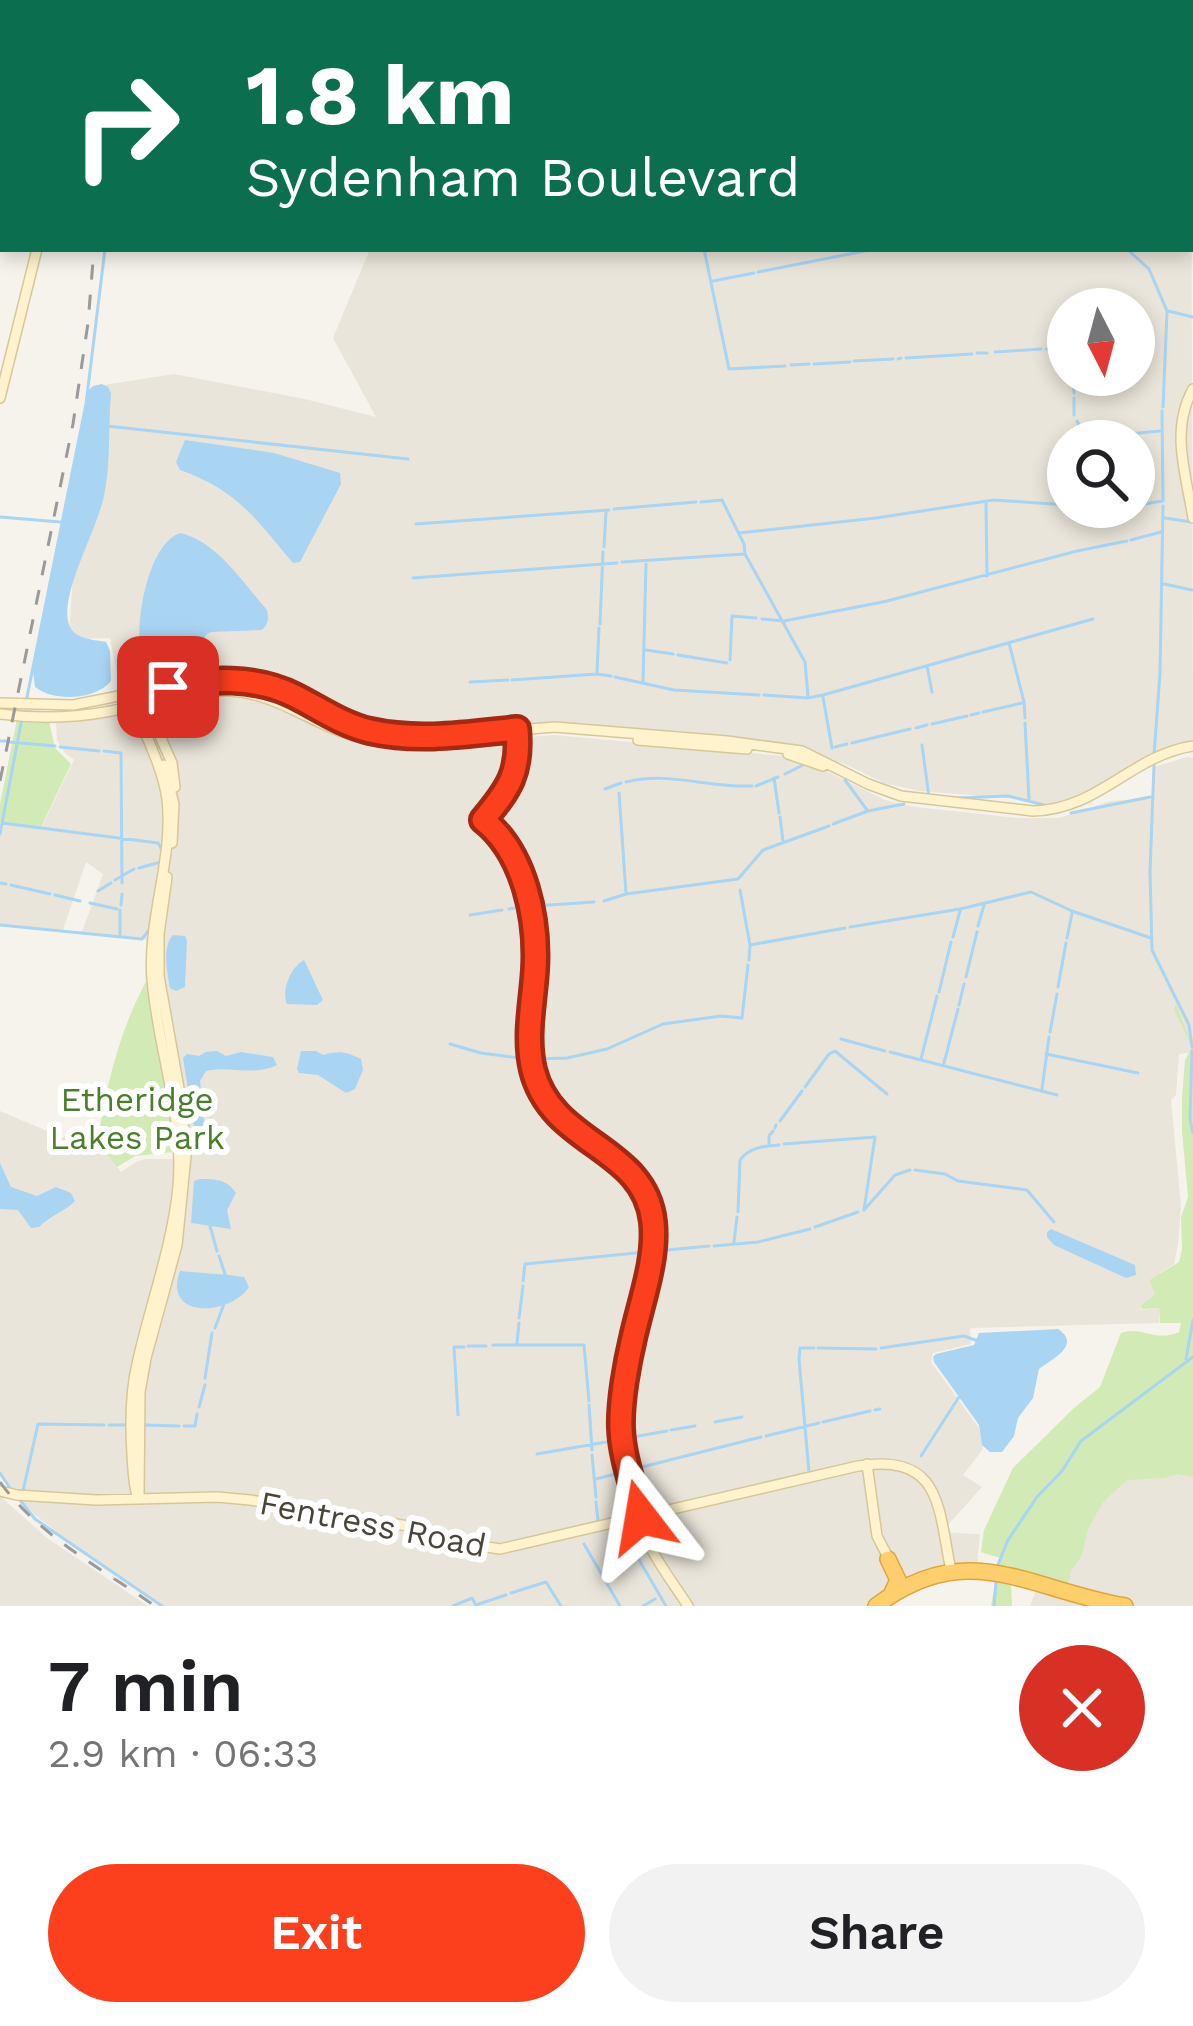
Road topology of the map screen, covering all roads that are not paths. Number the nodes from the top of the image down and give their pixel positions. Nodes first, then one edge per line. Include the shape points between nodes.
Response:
1 (36, 252) edge
2 (1193, 388) edge
3 (0, 398) edge
4 (1193, 518) edge
5 (134, 700) junction
6 (154, 701) junction
7 (0, 703) edge
8 (0, 715) edge
9 (144, 728) junction
10 (518, 732) junction
11 (1193, 749) edge
12 (174, 804) junction
13 (867, 1464) junction
14 (0, 1491) edge
15 (138, 1499) junction
16 (641, 1517) junction
17 (888, 1558) junction
18 (951, 1571) junction
19 (902, 1580) junction
20 (881, 1602) edge
21 (688, 1606) edge
22 (1125, 1606) edge

1 - 3 street
2 - 4 street via 1180,432
5 - 6 street
5 - 7 street
5 - 8 street via 73,717
5 - 9 street
5 - 10 street via 185,683 233,681 284,691 364,730
6 - 10 street via 249,694 386,743
6 - 12 street via 148,709 175,773
9 - 12 street
9 - 15 street via 167,801 152,971 180,1156 170,1244 132,1394
10 - 11 street via 780,753 899,802 1031,817 1086,806
10 - 16 street via 514,776 483,820 511,851 527,896 535,952 530,1050 540,1088 564,1122 632,1172 654,1228 621,1425
12 - 15 street via 158,964 186,1156 177,1245 142,1376
13 - 16 street, Fentress Road
13 - 17 street
13 - 18 street, Fentress Road via 904,1466 929,1486
14 - 15 street, Fentress Road
15 - 16 street, Fentress Road via 250,1500 491,1549
16 - 21 street
17 - 19 street
17 - 20 highway via 898,1580
18 - 19 highway
18 - 22 highway via 1009,1576
19 - 20 highway

